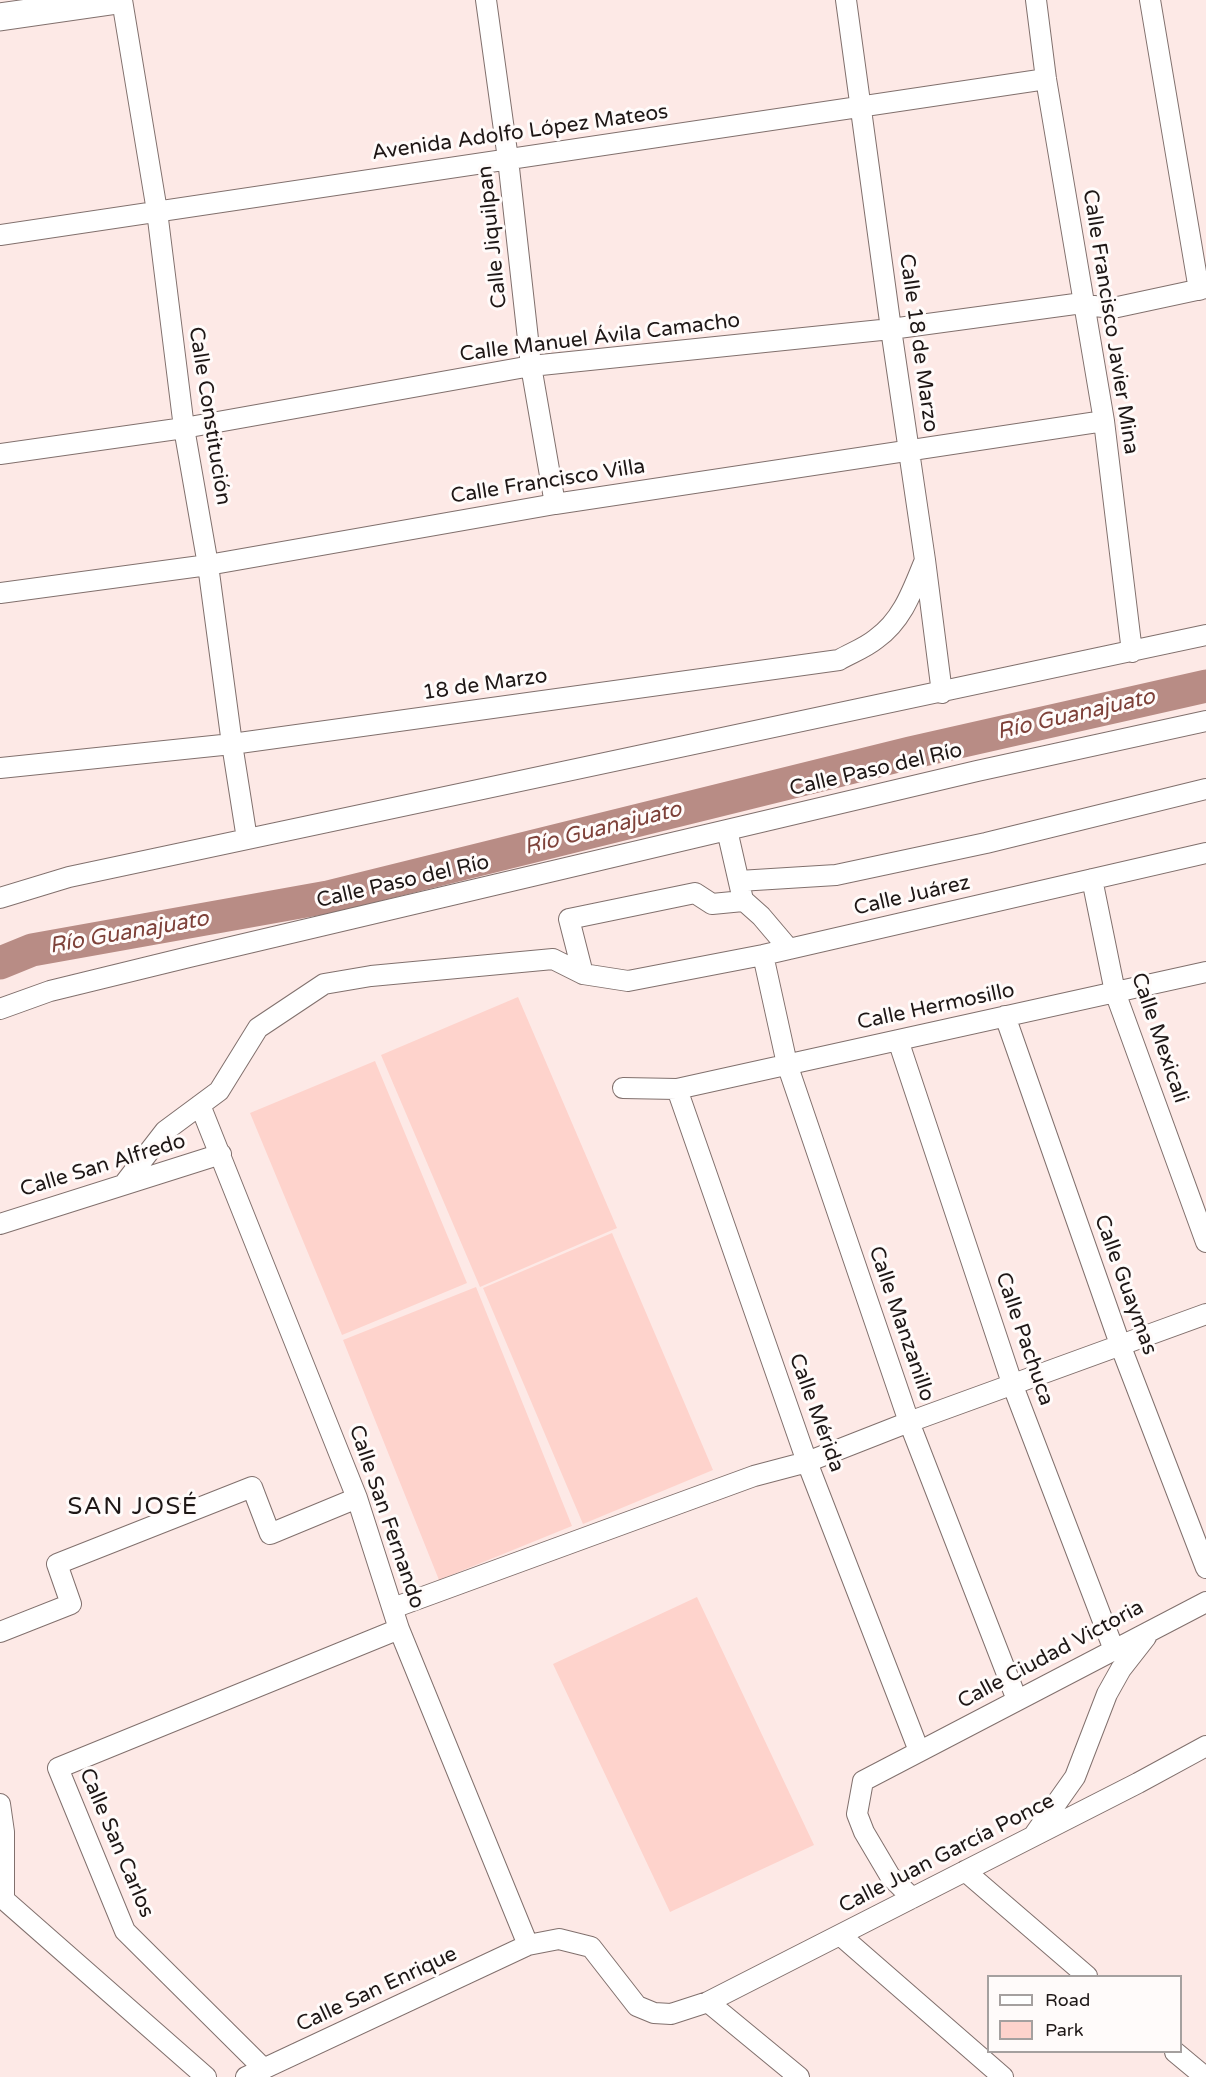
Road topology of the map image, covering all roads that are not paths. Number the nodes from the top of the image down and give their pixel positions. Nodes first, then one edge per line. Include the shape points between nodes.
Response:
1 (120, 0) edge
2 (486, 0) edge
3 (846, 0) edge
4 (1036, 0) edge
5 (1150, 0) edge
6 (0, 17) edge
7 (1046, 79) junction
8 (861, 106) junction
9 (508, 159) junction
10 (157, 211) junction
11 (0, 235) edge
12 (1202, 289) edge
13 (1084, 305) junction
14 (891, 329) junction
15 (531, 366) junction
16 (1104, 421) junction
17 (184, 428) junction
18 (910, 450) junction
19 (0, 453) edge
20 (555, 504) junction
21 (925, 560) junction
22 (208, 566) junction
23 (0, 593) edge
24 (1206, 635) edge
25 (1132, 652) junction
26 (942, 693) junction
27 (1206, 721) edge
28 (232, 744) junction
29 (0, 768) edge
30 (1206, 789) edge
31 (727, 830) junction
32 (247, 839) junction
33 (1206, 853) edge
34 (1092, 879) junction
35 (741, 891) junction
36 (0, 898) edge
37 (789, 949) junction
38 (763, 955) junction
39 (1206, 972) edge
40 (583, 974) junction
41 (1115, 992) junction
42 (0, 1009) edge
43 (1005, 1016) junction
44 (898, 1040) junction
45 (787, 1064) junction
46 (623, 1088) dead end
47 (677, 1089) junction
48 (201, 1105) junction
49 (221, 1154) junction
50 (124, 1184) junction
51 (0, 1224) edge
52 (1206, 1242) edge
53 (1206, 1314) edge
54 (1121, 1347) junction
55 (1013, 1386) junction
56 (909, 1422) junction
57 (807, 1462) junction
58 (357, 1498) junction
59 (1206, 1568) edge
60 (1206, 1602) edge
61 (393, 1608) junction
62 (1153, 1628) junction
63 (399, 1629) junction
64 (0, 1632) edge
65 (1114, 1650) junction
66 (1017, 1700) junction
67 (1206, 1746) edge
68 (920, 1751) junction
69 (0, 1804) edge
70 (1032, 1837) junction
71 (965, 1871) junction
72 (2, 1898) edge
73 (912, 1898) junction
74 (840, 1935) junction
75 (528, 1945) junction
76 (1086, 1975) edge
77 (708, 2002) junction
78 (1176, 2053) edge
79 (264, 2069) junction
80 (206, 2077) edge
81 (246, 2077) edge
82 (798, 2077) edge
83 (1003, 2077) edge
84 (1205, 2077) edge

1 - 6 street
1 - 10 street, Calle Constitución
2 - 9 street, Calle Jiquilpan
3 - 8 street, Calle 18 de Marzo
4 - 7 street, Calle Francisco Javier Mina
5 - 12 street
7 - 8 street, Avenida Adolfo López Mateos
7 - 13 street, Calle Francisco Javier Mina
8 - 9 street, Avenida Adolfo López Mateos
8 - 14 street, Calle 18 de Marzo
9 - 10 street, Avenida Adolfo López Mateos
9 - 15 street, Calle Jiquilpan
10 - 11 street, Avenida Adolfo López Mateos
10 - 17 street, Calle Constitución
12 - 13 street, Calle Manuel Ávila Camacho via 1113,308
13 - 14 street, Calle Manuel Ávila Camacho via 1075,303
13 - 16 street, Calle Francisco Javier Mina
14 - 15 street, Calle Manuel Ávila Camacho
14 - 18 street, Calle 18 de Marzo
15 - 17 street, Calle Manuel Ávila Camacho
15 - 20 street, Calle Jiquilpan
16 - 18 street, Calle Francisco Villa
16 - 25 street, Calle Francisco Javier Mina
17 - 19 street, Calle Manuel Ávila Camacho
17 - 22 street, Calle Constitución
18 - 20 street, Calle Francisco Villa
18 - 21 street, Calle 18 de Marzo
20 - 22 street, Calle Francisco Villa
21 - 26 street, Calle 18 de Marzo
21 - 28 street, 18 de Marzo via 896,621 875,640 839,660
22 - 23 street, Calle Francisco Villa
22 - 28 street, Calle Constitución
24 - 25 street
25 - 26 street
26 - 32 street
27 - 31 street, Calle Paso del Río
28 - 29 street, 18 de Marzo
28 - 32 street, Calle Constitución
30 - 35 street via 986,843
31 - 35 street
31 - 42 street, Calle Paso del Río via 50,991
32 - 36 street via 69,878
33 - 34 street, Calle Juárez
34 - 37 street, Calle Juárez
34 - 41 street, Calle Mexicali
35 - 37 street
35 - 40 street via 712,904 695,893 569,919
37 - 38 street, Calle Juárez
38 - 40 street, Calle Juárez via 628,981
38 - 45 street, Calle Manzanillo
39 - 41 street, Calle Hermosillo
40 - 48 street, Calle Juárez via 553,959 324,984 258,1028 219,1091
41 - 43 street, Calle Hermosillo
41 - 52 street, Calle Mexicali
43 - 44 street, Calle Hermosillo
43 - 54 street, Calle Guaymas
44 - 45 street, Calle Hermosillo
44 - 55 street, Calle Pachuca
45 - 47 street, Calle Hermosillo
45 - 56 street, Calle Manzanillo
46 - 47 street, Calle Hermosillo
47 - 57 street, Calle Mérida
48 - 49 street, Calle San Fernando
48 - 50 street, Calle Juárez via 165,1131
49 - 50 street, Calle San Alfredo
49 - 58 street, Calle San Fernando
50 - 51 street, Calle San Alfredo
53 - 54 street
54 - 55 street
54 - 59 street, Calle Guaymas
55 - 56 street
55 - 65 street, Calle Pachuca
56 - 57 street
56 - 66 street, Calle Manzanillo
57 - 61 street via 754,1476
57 - 68 street, Calle Mérida
58 - 61 street, Calle San Fernando
58 - 64 street via 270,1534 252,1487 57,1564 71,1604
60 - 62 street, Calle Ciudad Victoria
61 - 63 street, Calle San Fernando
62 - 65 street, Calle Ciudad Victoria
62 - 70 street via 1121,1669 1107,1694 1075,1777
63 - 75 street, Calle San Fernando
63 - 79 street, Calle San Carlos via 58,1768 124,1931
65 - 66 street, Calle Ciudad Victoria
66 - 68 street, Calle Ciudad Victoria
67 - 70 street, Calle Juan García Ponce
68 - 73 street, Calle Ciudad Victoria via 862,1781 857,1814 890,1876
69 - 72 street via 4,1832
70 - 71 street, Calle Juan García Ponce
71 - 73 street, Calle Juan García Ponce
71 - 76 street
72 - 80 street
73 - 74 street, Calle Juan García Ponce
74 - 77 street, Calle Juan García Ponce
74 - 83 street
75 - 77 street, Calle Juan García Ponce via 559,1938 591,1947 637,2006 654,2013 671,2014
75 - 79 street, Calle San Enrique
77 - 82 street
78 - 84 street
79 - 81 street, Calle San Enrique

